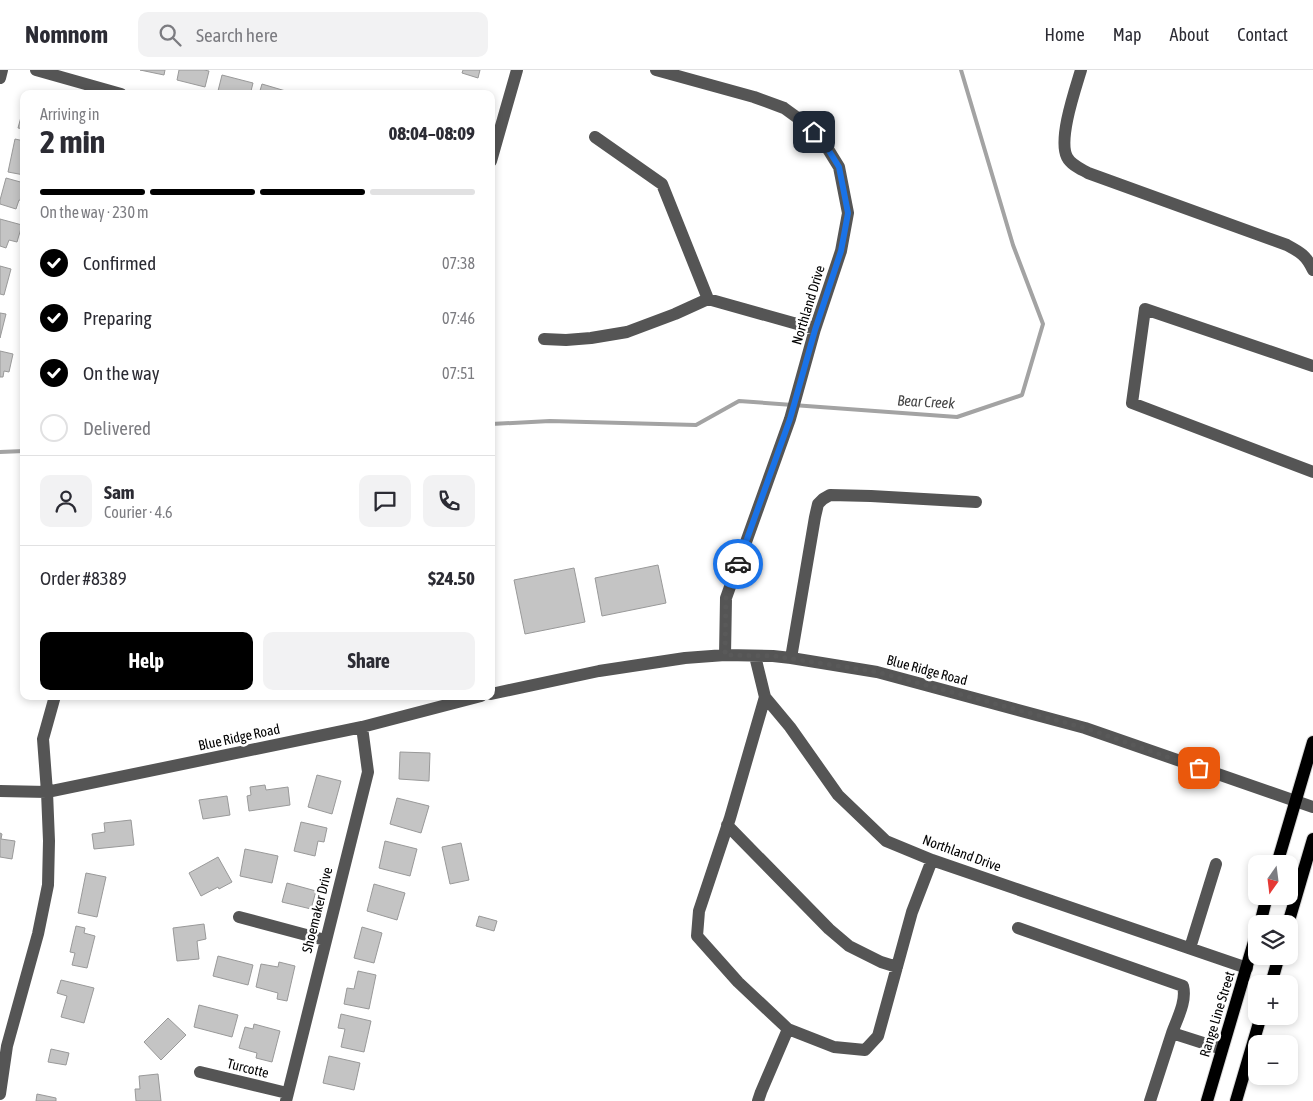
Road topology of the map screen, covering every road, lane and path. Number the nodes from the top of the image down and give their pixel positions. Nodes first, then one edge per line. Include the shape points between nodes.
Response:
1 (2, 70) edge
2 (36, 70) edge
3 (517, 70) edge
4 (656, 70) edge
5 (1081, 70) edge
6 (0, 78) edge
7 (107, 90) edge
8 (596, 137) dead end
9 (495, 147) edge
10 (1313, 270) edge
11 (708, 299) junction
12 (815, 330) junction
13 (544, 339) dead end
14 (1313, 366) edge
15 (1313, 472) edge
16 (976, 502) dead end
17 (725, 655) junction
18 (755, 656) junction
19 (791, 658) junction
20 (495, 693) edge
21 (765, 697) junction
22 (54, 700) edge
23 (447, 700) edge
24 (362, 727) junction
25 (1313, 742) edge
26 (0, 791) edge
27 (47, 792) junction
28 (1295, 801) junction
29 (1313, 807) edge
30 (727, 825) junction
31 (1313, 839) edge
32 (1280, 855) edge
33 (932, 860) junction
34 (1216, 864) dead end
35 (1291, 915) edge
36 (239, 917) dead end
37 (1018, 928) dead end
38 (325, 940) junction
39 (1190, 948) junction
40 (1248, 964) edge
41 (897, 967) junction
42 (1247, 968) junction
43 (1258, 1025) edge
44 (788, 1029) junction
45 (1172, 1033) junction
46 (1222, 1049) junction
47 (200, 1072) dead end
48 (0, 1094) edge
49 (286, 1097) edge
50 (758, 1101) edge
51 (1150, 1101) edge
52 (1207, 1101) edge
53 (1236, 1101) edge

1 - 6 street
2 - 7 street
3 - 9 street
4 - 12 street, Northland Drive via 784,108 823,141 839,167 848,213 841,251
5 - 10 street via 1064,140 1068,159 1076,167 1287,245 1302,253
8 - 11 street via 662,184
11 - 12 street
11 - 13 street via 626,332 591,338
12 - 17 street, Northland Drive via 790,419 726,598
14 - 15 street via 1145,309 1132,403
16 - 19 street via 830,495 823,499 818,504 815,517
17 - 18 street, Blue Ridge Road
17 - 20 street, Blue Ridge Road via 599,671
18 - 19 street, Blue Ridge Road
18 - 21 street, Northland Drive
19 - 28 street, Blue Ridge Road via 877,672 1072,725
21 - 30 street
21 - 33 street, Northland Drive via 838,795 886,841
22 - 27 street via 43,738
23 - 24 street, Blue Ridge Road
24 - 27 street, Blue Ridge Road
24 - 38 street, Shoemaker Drive via 368,772
25 - 28 main road
26 - 27 street, Blue Ridge Road
27 - 48 street via 48,885 7,1046
28 - 29 street, Blue Ridge Road
28 - 32 main road
30 - 41 street via 849,946
30 - 44 street via 699,911 697,936 738,982
31 - 35 main road
33 - 39 street, Northland Drive
33 - 41 street via 912,912
34 - 39 street
36 - 38 street
37 - 45 street via 1183,986 1184,999
38 - 49 street, Shoemaker Drive
39 - 42 street, Northland Drive
40 - 42 main road, Range Line Street
41 - 44 street via 878,1036 865,1050 834,1047
42 - 46 main road, Range Line Street
43 - 53 main road
44 - 50 street
45 - 46 street
45 - 51 street
46 - 52 main road, Range Line Street
47 - 49 street, Turcotte

